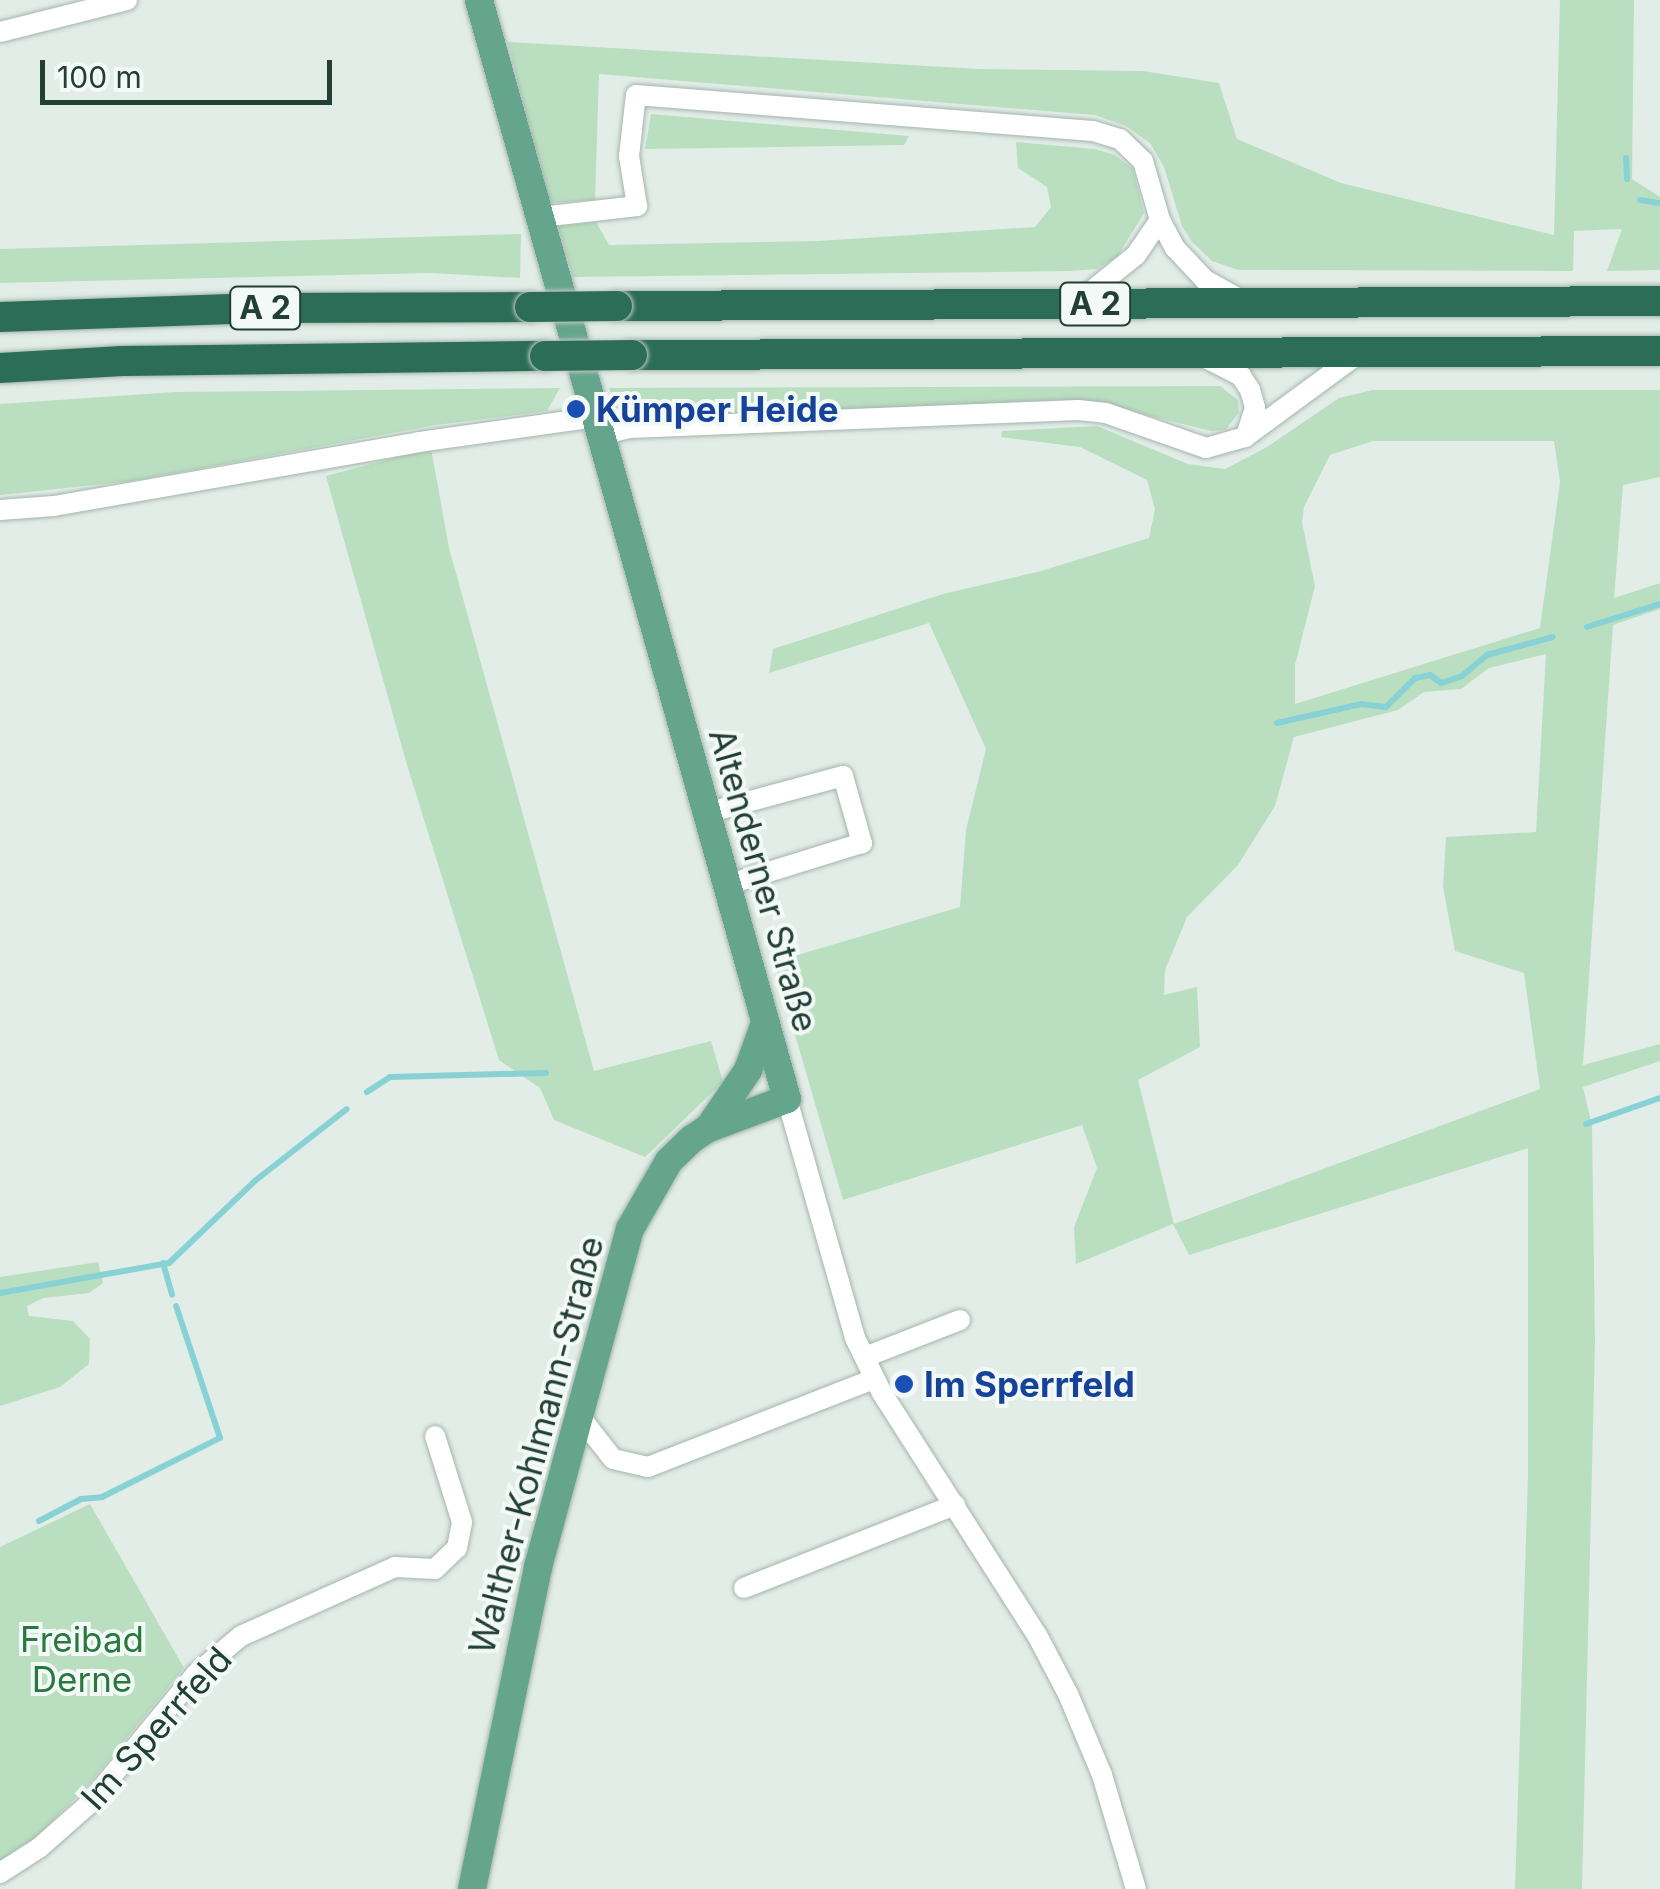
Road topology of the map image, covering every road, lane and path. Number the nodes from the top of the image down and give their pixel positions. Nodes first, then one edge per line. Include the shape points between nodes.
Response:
1 (127, 0) edge
2 (479, 0) edge
3 (0, 32) edge
4 (541, 217) junction
5 (1160, 220) junction
6 (1660, 301) edge
7 (1244, 302) junction
8 (1074, 304) junction
9 (0, 317) edge
10 (1660, 352) edge
11 (1198, 354) junction
12 (1358, 354) junction
13 (0, 368) edge
14 (598, 426) junction
15 (1245, 437) junction
16 (0, 510) edge
17 (706, 813) junction
18 (726, 885) junction
19 (765, 1023) junction
20 (787, 1099) junction
21 (708, 1128) junction
22 (960, 1320) dead end
23 (864, 1357) junction
24 (874, 1379) junction
25 (577, 1413) junction
26 (434, 1436) dead end
27 (955, 1506) junction
28 (744, 1588) dead end
29 (0, 1873) edge
30 (472, 1889) edge
31 (1136, 1889) edge

1 - 3 street
2 - 4 main road, Altenderner Straße
4 - 5 street via 637,206 629,156 636,95 1094,131 1120,140 1143,161
4 - 14 main road, Altenderner Straße
5 - 7 street via 1205,280
5 - 8 street via 1136,255
6 - 7 highway, A 2
7 - 8 highway, A 2
8 - 9 highway, A 2, bridge via 252,308
10 - 12 highway, A 2
11 - 12 highway, A 2
11 - 13 highway, A 2, bridge via 546,356
11 - 15 street via 1241,376 1250,390 1255,408
12 - 15 street
14 - 15 street via 1078,410 1106,413 1206,448
14 - 16 street via 419,442
14 - 17 main road, Altenderner Straße
17 - 18 main road, Altenderner Straße
17 - 18 street via 842,776 862,843
18 - 19 main road, Altenderner Straße
19 - 20 main road, Altenderner Straße
19 - 21 main road via 736,1093
20 - 21 main road, Walther-Kohlmann-Straße
20 - 23 street, Altenderner Straße
21 - 25 main road, Walther-Kohlmann-Straße via 669,1161 642,1201
22 - 23 street
23 - 24 street, Altenderner Straße
24 - 25 street via 648,1468 613,1458
24 - 27 street, Altenderner Straße
25 - 30 main road, Walther-Kohlmann-Straße
26 - 29 street, Im Sperrfeld via 462,1522 458,1548 435,1569 396,1567 241,1636 194,1675 88,1805
27 - 28 street
27 - 31 street, Altenderner Straße via 1068,1694 1102,1775

